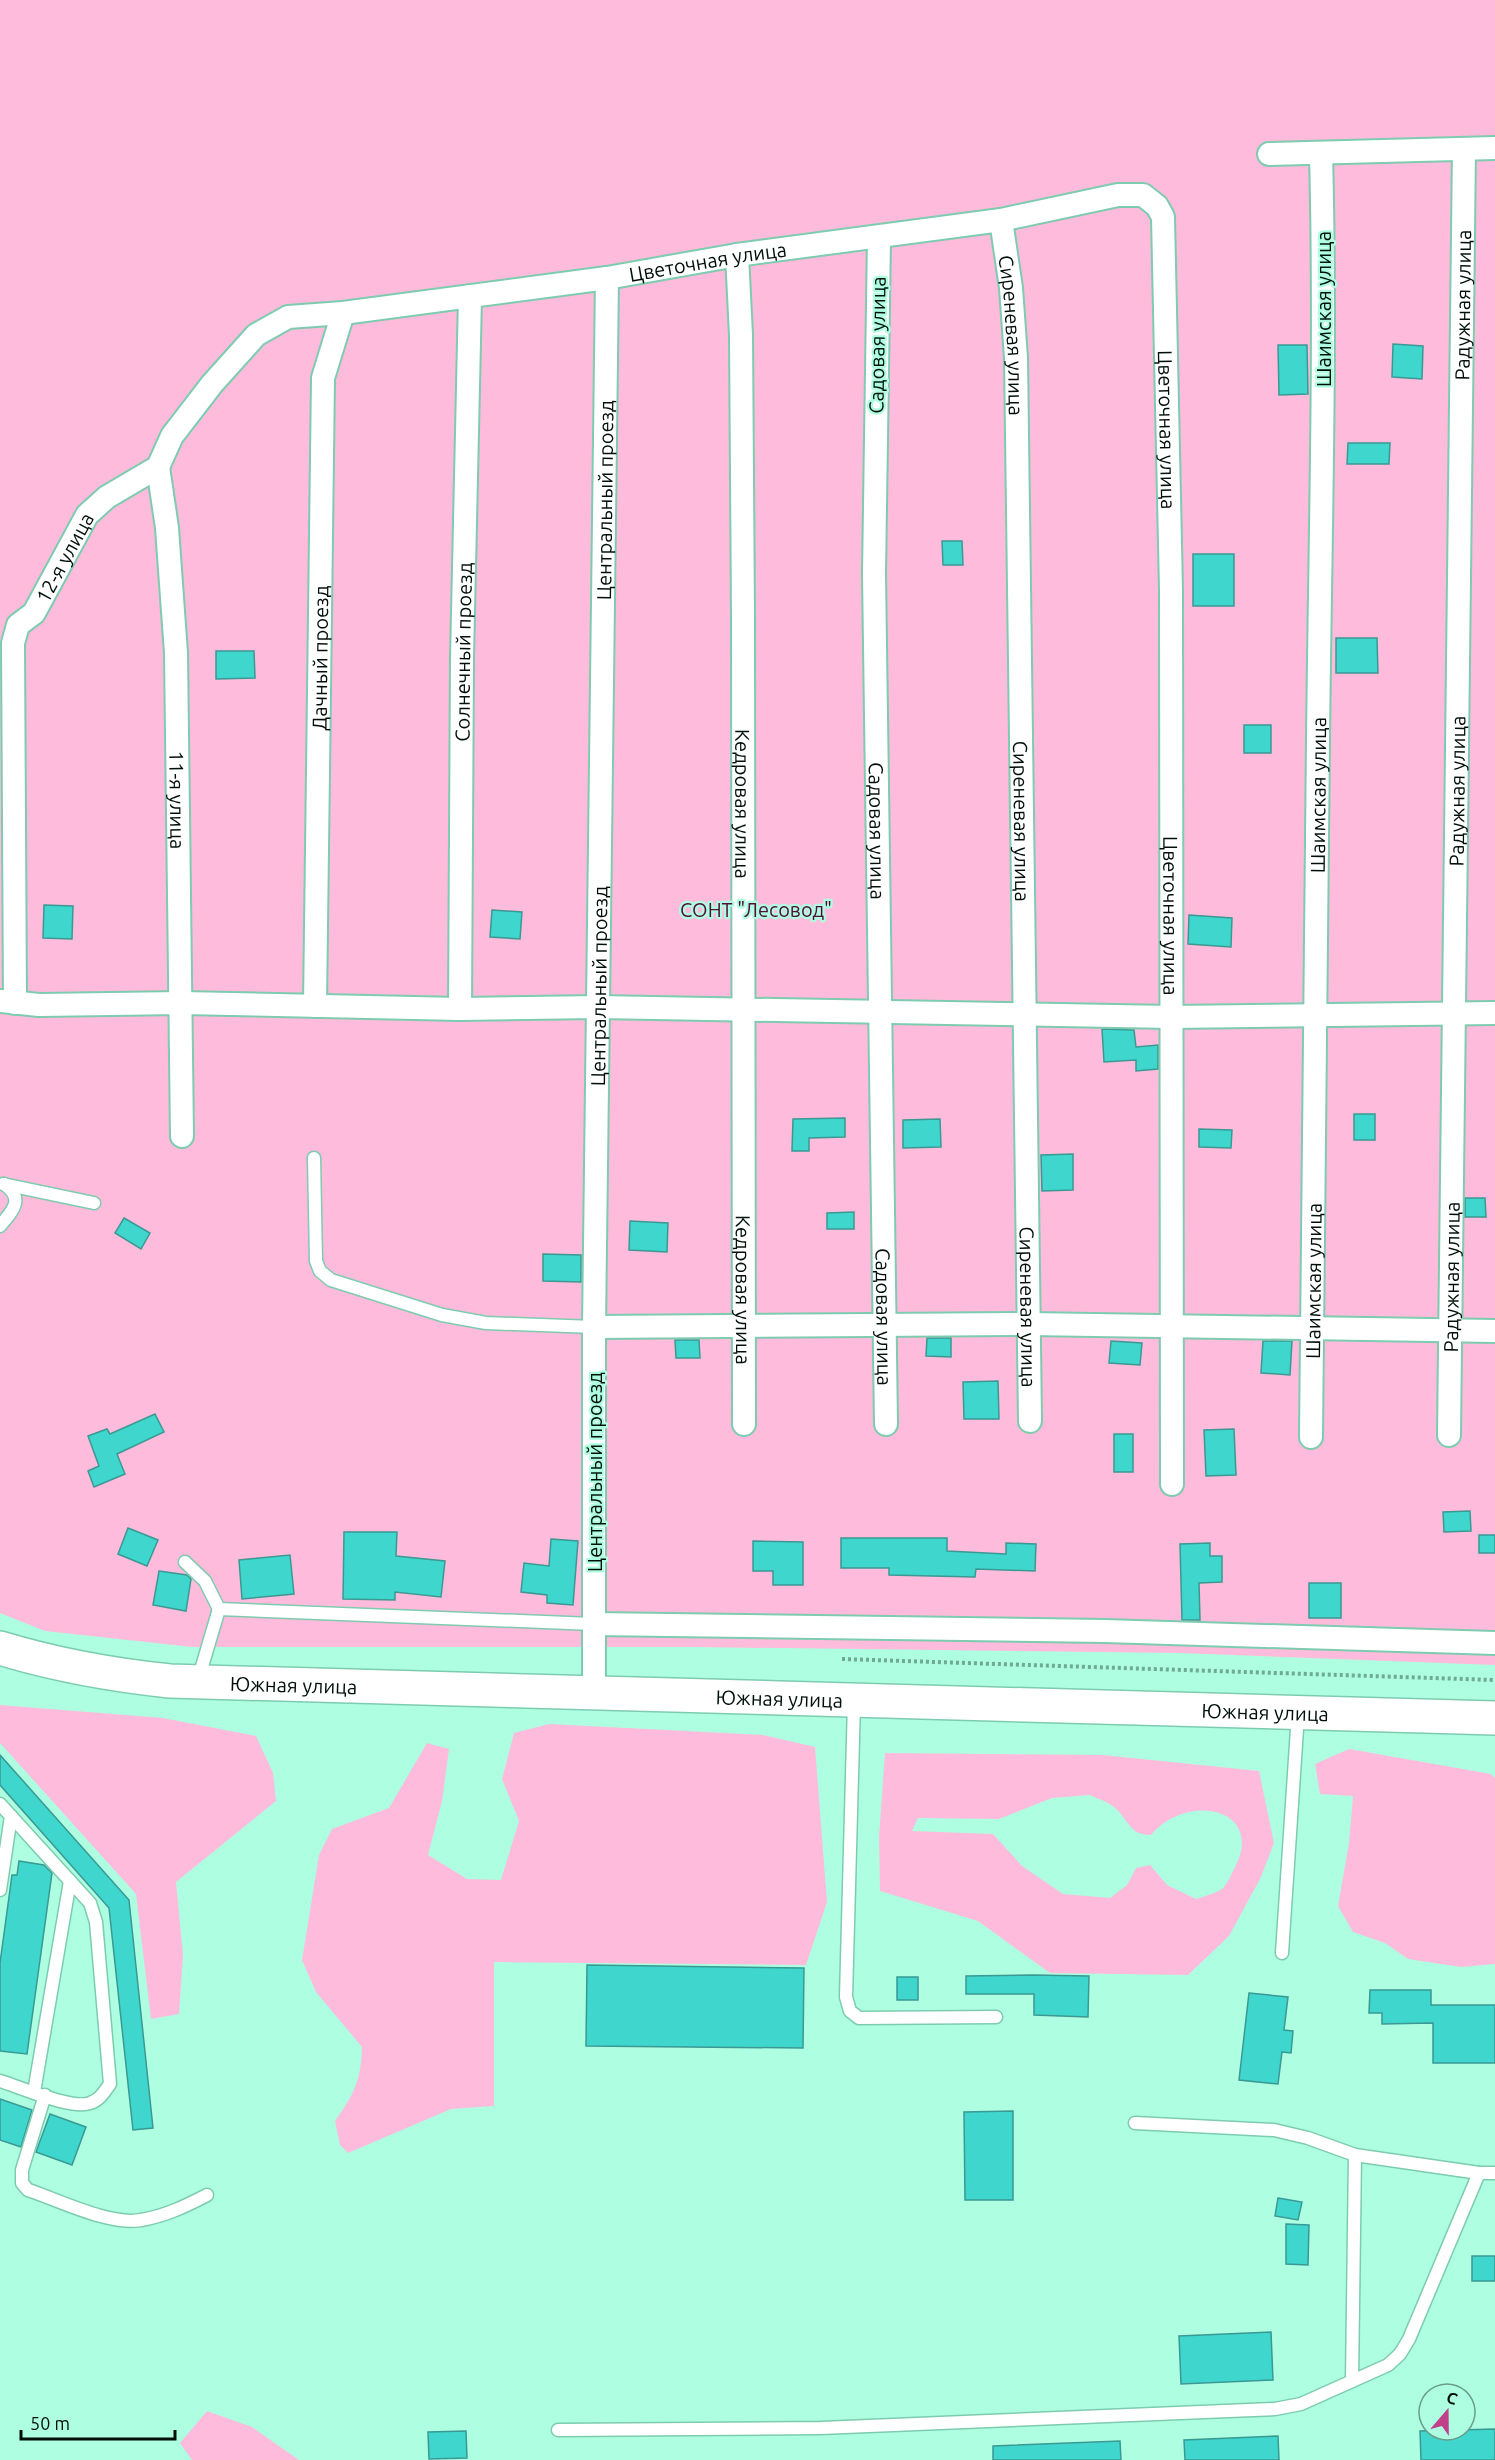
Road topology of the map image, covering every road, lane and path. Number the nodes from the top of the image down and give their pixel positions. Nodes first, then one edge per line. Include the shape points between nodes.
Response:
1 (1495, 148) edge
2 (1464, 149) junction
3 (1321, 153) junction
4 (1269, 154) dead end
5 (1001, 220) junction
6 (879, 237) junction
7 (737, 255) junction
8 (607, 278) junction
9 (470, 296) junction
10 (343, 313) junction
11 (158, 467) junction
12 (8, 1002) edge
13 (182, 1003) junction
14 (315, 1006) junction
15 (598, 1007) junction
16 (460, 1009) junction
17 (742, 1010) junction
18 (880, 1012) junction
19 (1453, 1013) junction
20 (1495, 1013) edge
21 (1026, 1014) junction
22 (1318, 1016) junction
23 (1172, 1017) junction
24 (182, 1136) dead end
25 (314, 1158) dead end
26 (2, 1183) edge
27 (94, 1203) dead end
28 (0, 1226) edge
29 (885, 1324) junction
30 (1029, 1324) junction
31 (1174, 1326) junction
32 (594, 1327) junction
33 (742, 1327) junction
34 (1312, 1328) junction
35 (1451, 1330) junction
36 (1495, 1331) edge
37 (1030, 1421) dead end
38 (744, 1424) dead end
39 (886, 1424) dead end
40 (1449, 1434) dead end
41 (1311, 1437) dead end
42 (1172, 1484) dead end
43 (185, 1562) dead end
44 (219, 1609) junction
45 (593, 1624) junction
46 (1495, 1643) edge
47 (0, 1647) edge
48 (842, 1659) dead end
49 (1495, 1680) edge
50 (198, 1682) junction
51 (594, 1694) junction
52 (854, 1701) junction
53 (1298, 1712) junction
54 (1495, 1718) edge
55 (0, 1804) edge
56 (11, 1816) junction
57 (70, 1881) junction
58 (0, 1890) edge
59 (1282, 1953) dead end
60 (996, 2017) dead end
61 (0, 2081) edge
62 (39, 2093) junction
63 (1135, 2123) dead end
64 (1355, 2155) junction
65 (1479, 2173) junction
66 (1495, 2173) edge
67 (207, 2195) dead end
68 (1352, 2381) junction
69 (558, 2430) dead end

1 - 2 street
2 - 3 street
2 - 19 street, Радужная улица
3 - 4 street
3 - 22 street, Шаимская улица via 1323,485
5 - 6 street, Цветочная улица
5 - 21 street, Сиреневая улица via 1016,358
5 - 23 street, Цветочная улица via 1118,195 1143,195 1163,217 1172,591
6 - 7 street, Цветочная улица
6 - 18 street, Садовая улица via 874,574
7 - 8 street, Цветочная улица
7 - 17 street, Кедровая улица
8 - 9 street, Цветочная улица
8 - 15 street, Центральный проезд
9 - 10 street, Цветочная улица
9 - 16 street, Солнечный проезд via 462,635
10 - 11 street via 288,317 256,335 172,436
10 - 14 street, Дачный проезд via 323,378
11 - 12 street, 12-я улица via 106,498 87,515 34,613 18,625 13,642
11 - 13 street, 11-я улица via 167,528 176,653
12 - 13 street
13 - 14 street
13 - 24 street, 11-я улица
14 - 16 street
15 - 16 street
15 - 17 street
15 - 32 street, Центральный проезд
17 - 18 street
17 - 33 street, Кедровая улица
18 - 21 street
18 - 29 street, Садовая улица
19 - 20 street
19 - 22 street
19 - 35 street, Радужная улица
21 - 23 street
21 - 30 street, Сиреневая улица
22 - 23 street
22 - 34 street, Шаимская улица
23 - 31 street, Цветочная улица
25 - 32 lane via 316,1261 320,1271 331,1280 453,1317 532,1326
26 - 27 lane
26 - 28 lane via 13,1190 16,1200 13,1211
29 - 30 street
29 - 33 street
29 - 39 street, Садовая улица
30 - 31 street
30 - 37 street, Сиреневая улица
31 - 34 street
31 - 42 street, Цветочная улица
32 - 33 street
32 - 45 street, Центральный проезд
33 - 38 street, Кедровая улица
34 - 35 street
34 - 41 street, Шаимская улица
35 - 36 street
35 - 40 street, Радужная улица
43 - 44 lane via 205,1581
44 - 45 lane
44 - 50 lane
45 - 46 street via 1105,1630
45 - 51 street, Центральный проезд
47 - 50 main road, Южная улица via 115,1675
48 - 49 path
50 - 51 main road, Южная улица
51 - 52 main road, Южная улица
52 - 53 main road, Южная улица
52 - 60 lane via 846,1997 850,2011 859,2018
53 - 54 main road, Южная улица
53 - 59 lane
55 - 56 lane
56 - 57 lane
56 - 58 lane
57 - 62 lane
57 - 62 lane via 90,1903 96,1922 110,2084 101,2097 89,2104 73,2104
61 - 62 lane
62 - 67 lane via 22,2170 22,2183 28,2190 117,2220 139,2221 171,2213
63 - 64 lane via 1274,2130
64 - 65 lane
64 - 68 lane
65 - 66 lane
65 - 68 lane via 1400,2354 1388,2365
68 - 69 lane via 1301,2404 1275,2409 821,2428

